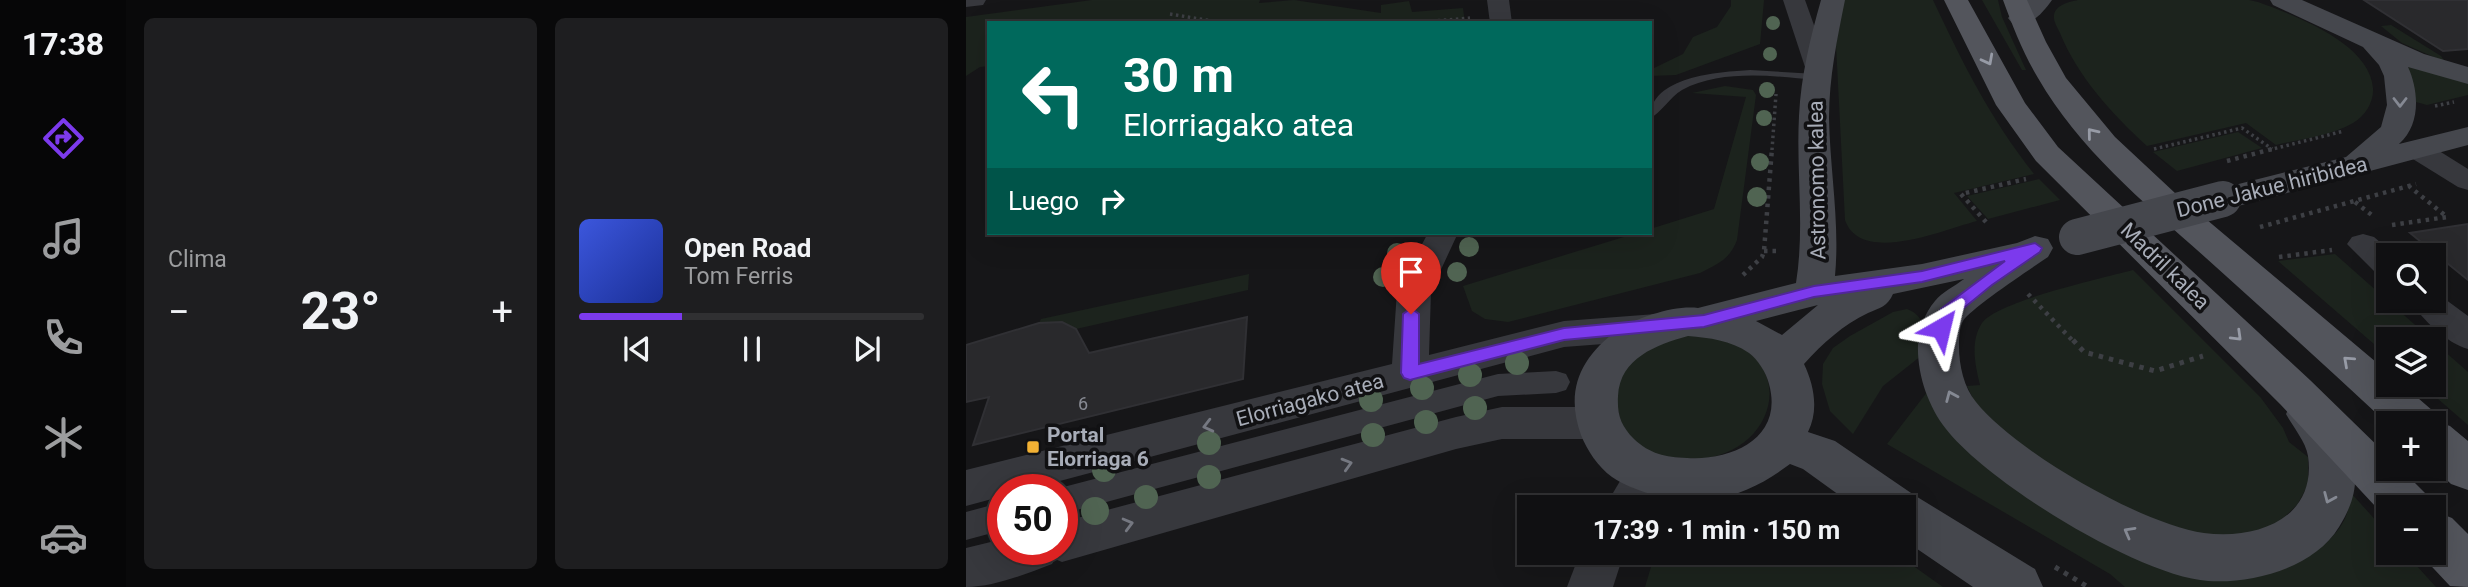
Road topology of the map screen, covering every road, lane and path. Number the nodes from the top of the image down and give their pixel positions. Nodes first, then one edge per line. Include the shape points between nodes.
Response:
1 (975, 0) edge
2 (1497, 0) edge
3 (1794, 0) edge
4 (1833, 0) edge
5 (1956, 0) edge
6 (2283, 0) edge
7 (966, 1) edge
8 (2025, 6) edge
9 (1170, 14) dead end
10 (1474, 18) dead end
11 (1212, 21) edge
12 (1434, 21) edge
13 (1501, 21) edge
14 (2374, 43) junction
15 (1817, 72) junction
16 (1777, 73) junction
17 (2468, 76) edge
18 (2456, 101) dead end
19 (2434, 107) dead end
20 (1652, 110) edge
21 (2356, 127) dead end
22 (2468, 136) edge
23 (2272, 149) junction
24 (2151, 150) dead end
25 (2418, 150) junction
26 (2225, 161) dead end
27 (2356, 165) junction
28 (2468, 181) edge
29 (2009, 183) dead end
30 (2422, 183) dead end
31 (2409, 186) junction
32 (2355, 202) junction
33 (1986, 222) dead end
34 (2260, 227) dead end
35 (2365, 234) junction
36 (1442, 235) edge
37 (2077, 237) joint
38 (2035, 248) junction
39 (2376, 249) edge
40 (2277, 257) dead end
41 (1922, 277) junction
42 (1734, 284) dead end
43 (1814, 292) junction
44 (2028, 294) dead end
45 (2442, 313) edge
46 (1704, 321) junction
47 (1656, 327) junction
48 (2468, 336) edge
49 (1783, 360) junction
50 (2188, 360) dead end
51 (1410, 373) junction
52 (1556, 382) dead end
53 (2295, 392) junction
54 (2402, 411) edge
55 (1596, 423) junction
56 (1781, 441) junction
57 (2446, 450) edge
58 (2468, 470) edge
59 (966, 488) edge
60 (1635, 490) edge
61 (1877, 495) edge
62 (2395, 495) edge
63 (1078, 496) edge
64 (987, 520) edge
65 (1916, 521) edge
66 (966, 526) edge
67 (1078, 538) edge
68 (2446, 546) edge
69 (987, 563) edge
70 (1598, 565) edge
71 (966, 569) edge
72 (2468, 569) edge
73 (1590, 587) edge
74 (2017, 587) edge

1 - 7 street
2 - 13 street
3 - 15 street, Astronomo kalea
4 - 15 main road, Astronomo kalea
5 -> 53 main road, Madril kalea via 2011,105 2047,154
6 - 14 main road
54 -> 8 main road via 2096,139 2050,75
9 - 11 path
10 - 12 path
14 - 17 main road
14 -> 27 main road via 2392,62 2402,104 2396,131
15 - 16 lane
15 - 43 main road, Astronomo kalea via 1814,118 1819,253
16 - 20 lane via 1696,81 1671,92
16 - 42 path via 1764,251
18 - 19 path
21 - 23 path
22 - 25 main road, Done Jakue hiribidea
23 - 24 path via 2242,128
23 - 26 path
25 - 27 main road, Done Jakue hiribidea
25 - 28 street
27 - 37 main road, Done Jakue hiribidea, bridge
29 - 33 path via 1961,194
30 - 31 path
31 - 32 path
31 - 35 path via 2447,217
32 - 34 path
32 - 35 path
35 - 39 street
35 - 40 path
36 - 51 street via 1414,291
37 - 38 main road, Elorriagako atea
38 - 41 main road, Elorriagako atea
53 -> 38 main road via 2331,452 2334,488 2314,524 2293,541 2234,557 2205,557 2141,538 2080,505 2017,465 1960,415 1950,397 1937,344 1946,313
41 - 43 main road, Elorriagako atea
41 - 49 main road, Elorriagako atea via 1831,313
43 - 46 main road, Elorriagako atea
44 - 50 path via 2084,352 2155,371
45 - 48 street
46 - 47 main road, Elorriagako atea
46 - 49 main road, Elorriagako atea via 1757,337
47 - 51 street, Elorriagako atea via 1564,334
47 - 55 main road, Elorriagako atea via 1635,336 1604,365 1593,403
49 - 56 main road via 1794,386 1794,414
51 -> 59 street, Elorriagako atea
52 - 63 street, Elorriagako atea via 1498,385
53 - 62 main road, Madril kalea
55 - 60 main road via 1606,443 1624,460
67 -> 55 street via 1456,433 1502,423
56 - 60 main road via 1768,455 1732,475
56 - 61 main road via 1819,455
57 - 58 main road
64 - 66 street
65 - 74 main road
68 - 72 main road
69 - 71 street
70 - 73 street

